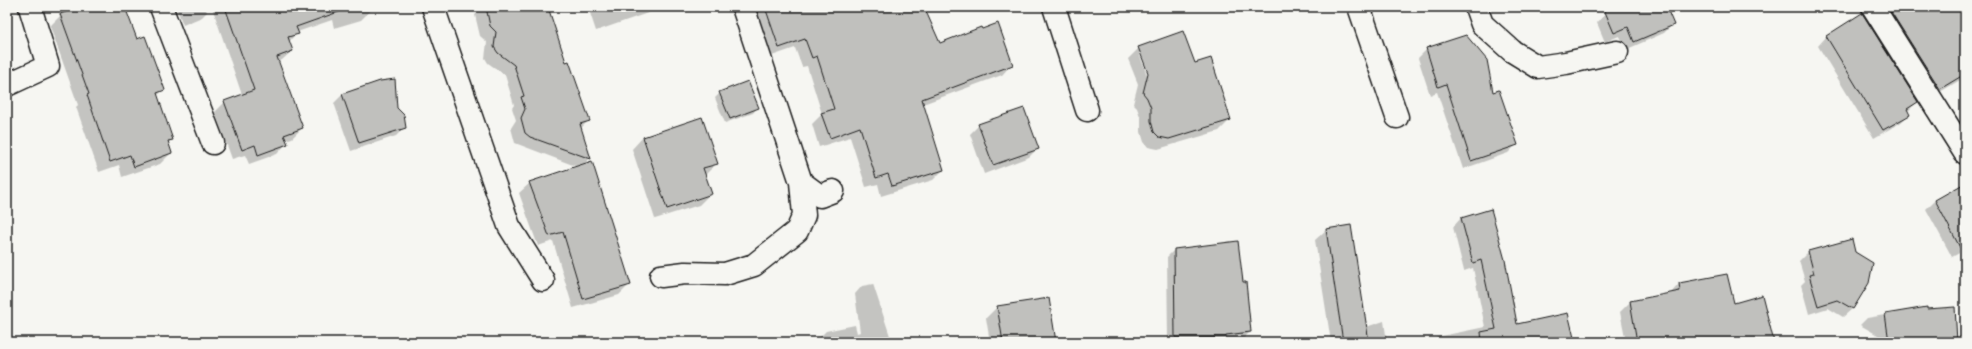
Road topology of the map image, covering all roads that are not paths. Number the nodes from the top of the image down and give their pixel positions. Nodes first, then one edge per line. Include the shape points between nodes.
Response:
1 (30, 7) edge
2 (161, 7) edge
3 (433, 7) edge
4 (744, 7) edge
5 (1054, 7) edge
6 (1360, 7) edge
7 (1476, 7) edge
8 (1873, 7) edge
9 (1616, 52) dead end
10 (7, 84) edge
11 (1087, 110) dead end
12 (1397, 117) dead end
13 (213, 143) dead end
14 (1965, 153) edge
15 (801, 182) junction
16 (832, 191) dead end
17 (660, 276) dead end
18 (543, 280) dead end

1 - 10 street via 48,66
2 - 13 street
3 - 18 street via 509,226
4 - 15 street
5 - 11 street
6 - 12 street
7 - 9 street via 1482,24 1512,51 1538,67 1566,64
8 - 14 street
15 - 16 street via 820,196
15 - 17 street via 804,216 797,231 754,265 725,274 685,273

